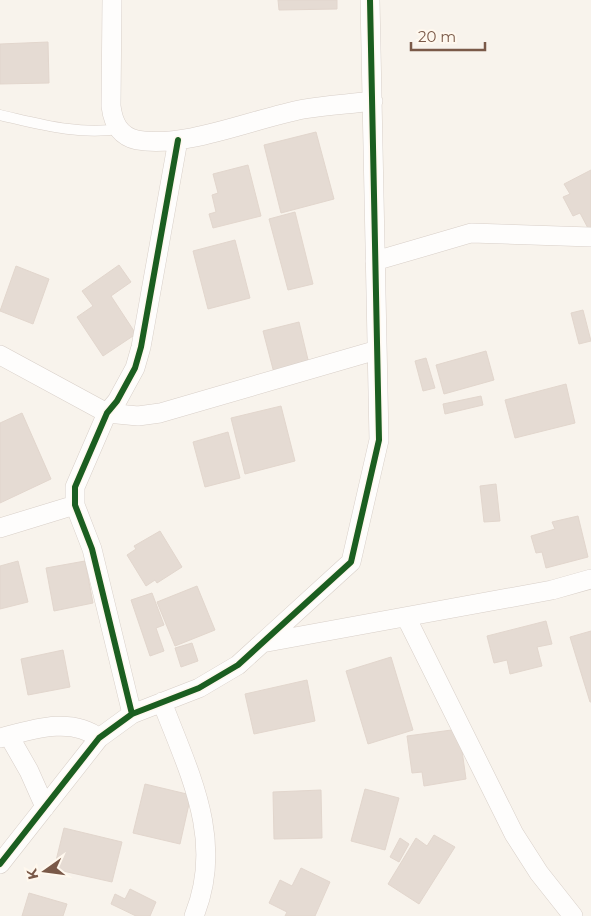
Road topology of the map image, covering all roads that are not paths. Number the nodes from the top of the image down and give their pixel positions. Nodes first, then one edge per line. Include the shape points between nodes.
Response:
1 (112, 0) edge
2 (370, 0) edge
3 (372, 101) junction
4 (0, 115) edge
5 (119, 129) junction
6 (178, 140) junction
7 (591, 237) edge
8 (375, 261) junction
9 (377, 350) junction
10 (0, 355) edge
11 (107, 413) junction
12 (75, 506) junction
13 (0, 528) edge
14 (591, 580) edge
15 (406, 617) junction
16 (262, 643) junction
17 (162, 702) junction
18 (132, 714) junction
19 (5, 737) edge
20 (99, 738) junction
21 (45, 807) junction
22 (0, 864) edge
23 (194, 916) edge
24 (573, 916) edge

1 - 5 street via 111,106 113,120
2 - 3 street
3 - 6 street via 305,109
3 - 8 street
4 - 5 lane via 65,130
5 - 6 street via 137,140
6 - 11 street via 141,347 125,388
7 - 8 street via 471,233
8 - 9 street
9 - 11 street via 160,413 138,416
9 - 16 street via 379,440 351,562
10 - 11 street
11 - 12 street via 75,487
12 - 13 street
12 - 18 street via 102,584
14 - 15 street
15 - 16 street
15 - 24 street via 514,834
16 - 17 street via 238,665 207,684
17 - 18 street
17 - 23 street via 198,795 205,827 207,865
18 - 20 street
19 - 20 street via 59,726 78,726
19 - 21 street via 29,771
20 - 21 street
21 - 22 street

